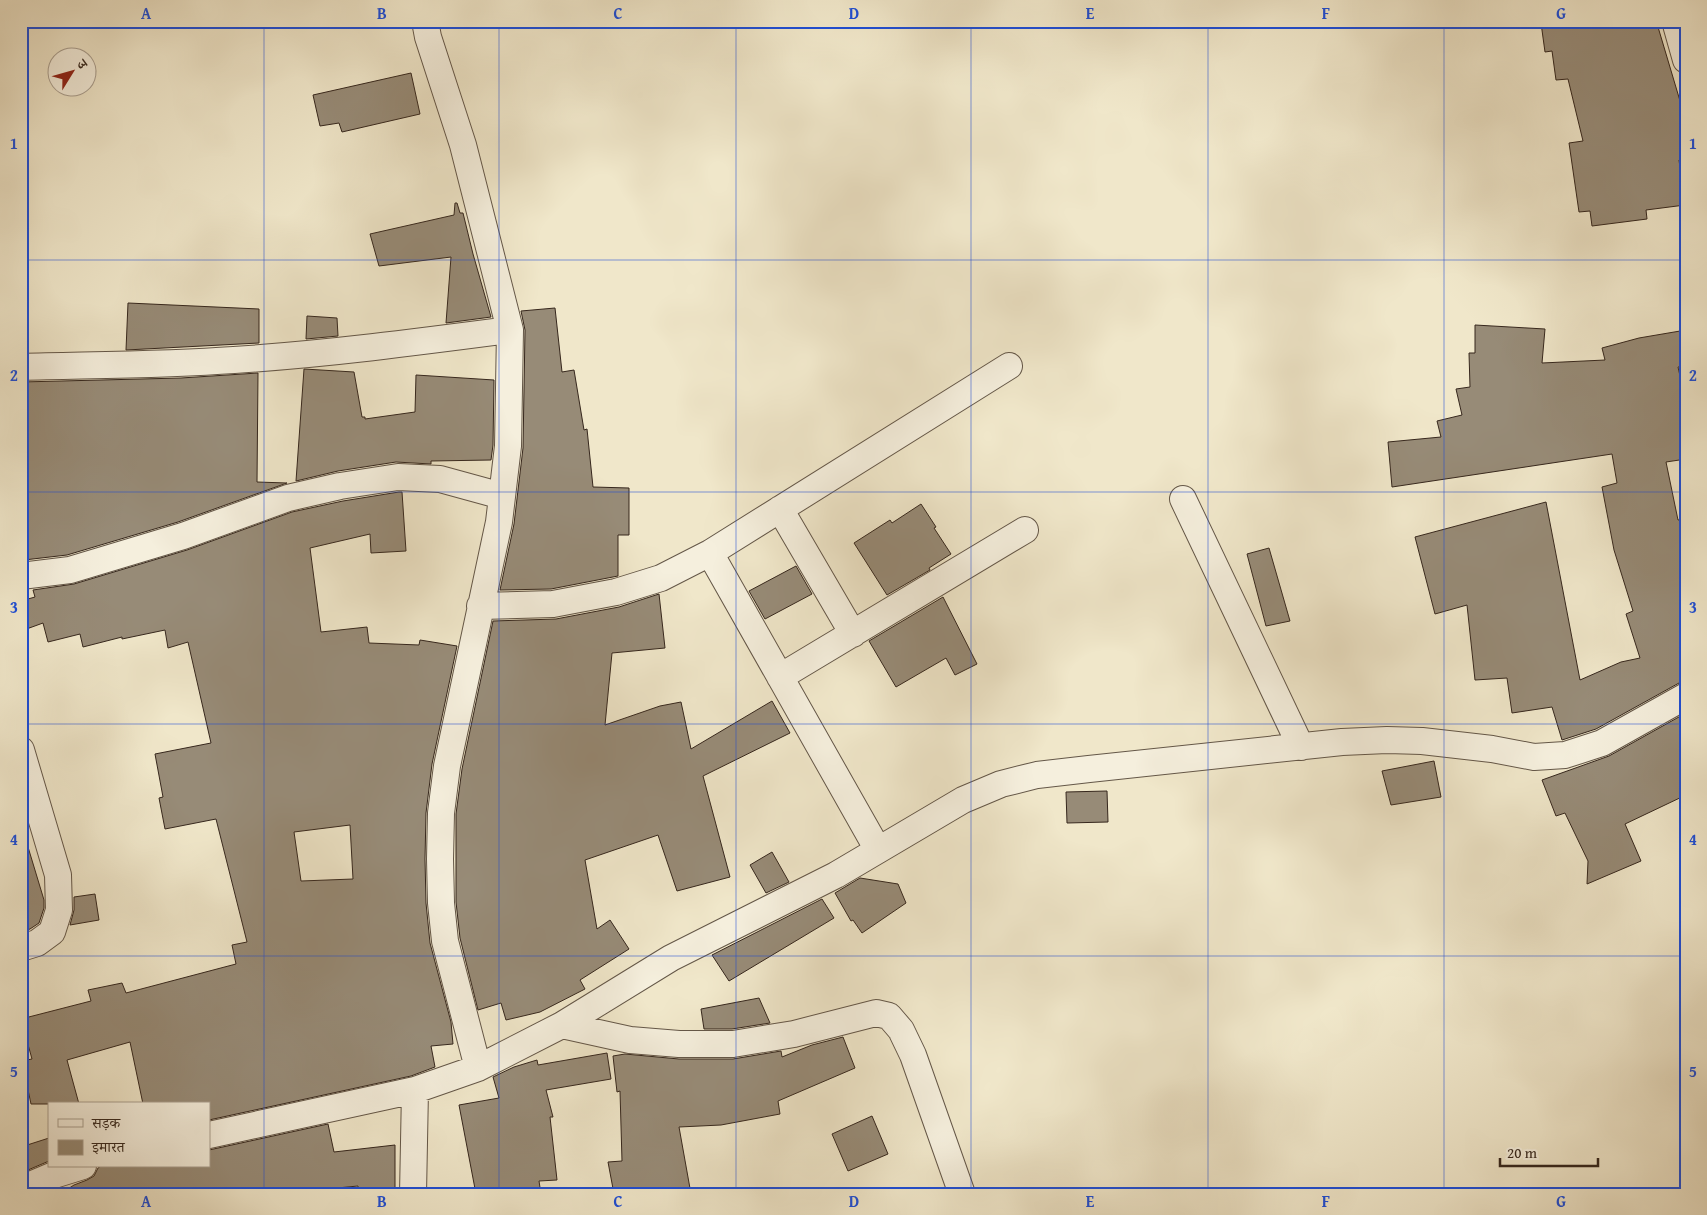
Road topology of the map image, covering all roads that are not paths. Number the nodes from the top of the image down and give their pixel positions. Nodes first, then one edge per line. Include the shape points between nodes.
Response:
1 (425, 21) edge
2 (1675, 21) edge
3 (1686, 60) edge
4 (510, 330) junction
5 (1009, 366) dead end
6 (21, 367) edge
7 (502, 496) junction
8 (1183, 499) dead end
9 (780, 509) junction
10 (1025, 530) dead end
11 (710, 553) junction
12 (21, 576) edge
13 (480, 606) junction
14 (853, 634) junction
15 (780, 677) junction
16 (1686, 696) edge
17 (1301, 747) junction
18 (21, 750) edge
19 (878, 850) junction
20 (21, 948) edge
21 (562, 1025) junction
22 (478, 1068) junction
23 (415, 1090) junction
24 (210, 1135) edge
25 (77, 1168) edge
26 (21, 1189) edge
27 (414, 1194) edge
28 (962, 1194) edge

1 - 4 street via 463,145
2 - 3 street
4 - 6 street via 339,352 233,360
4 - 7 street via 508,446
5 - 9 street
7 - 12 street via 440,479 398,477 340,486 288,498 183,536 70,570
7 - 13 street
8 - 17 street
9 - 11 street
9 - 14 street
10 - 14 street
11 - 13 street via 661,578 616,592 553,604
11 - 15 street
13 - 22 street via 447,766 440,859 445,941
14 - 15 street
15 - 19 street
16 - 17 street via 1602,743 1566,754 1534,757 1492,749 1387,740
17 - 19 street via 1038,775 1001,784 963,800
18 - 20 street via 58,875 59,910 52,932 37,943
19 - 21 street via 671,958
21 - 22 street
21 - 28 street via 630,1040 733,1044 794,1034 876,1013 889,1016 901,1030 913,1055
22 - 23 street
23 - 24 street
23 - 27 street
25 - 26 street

